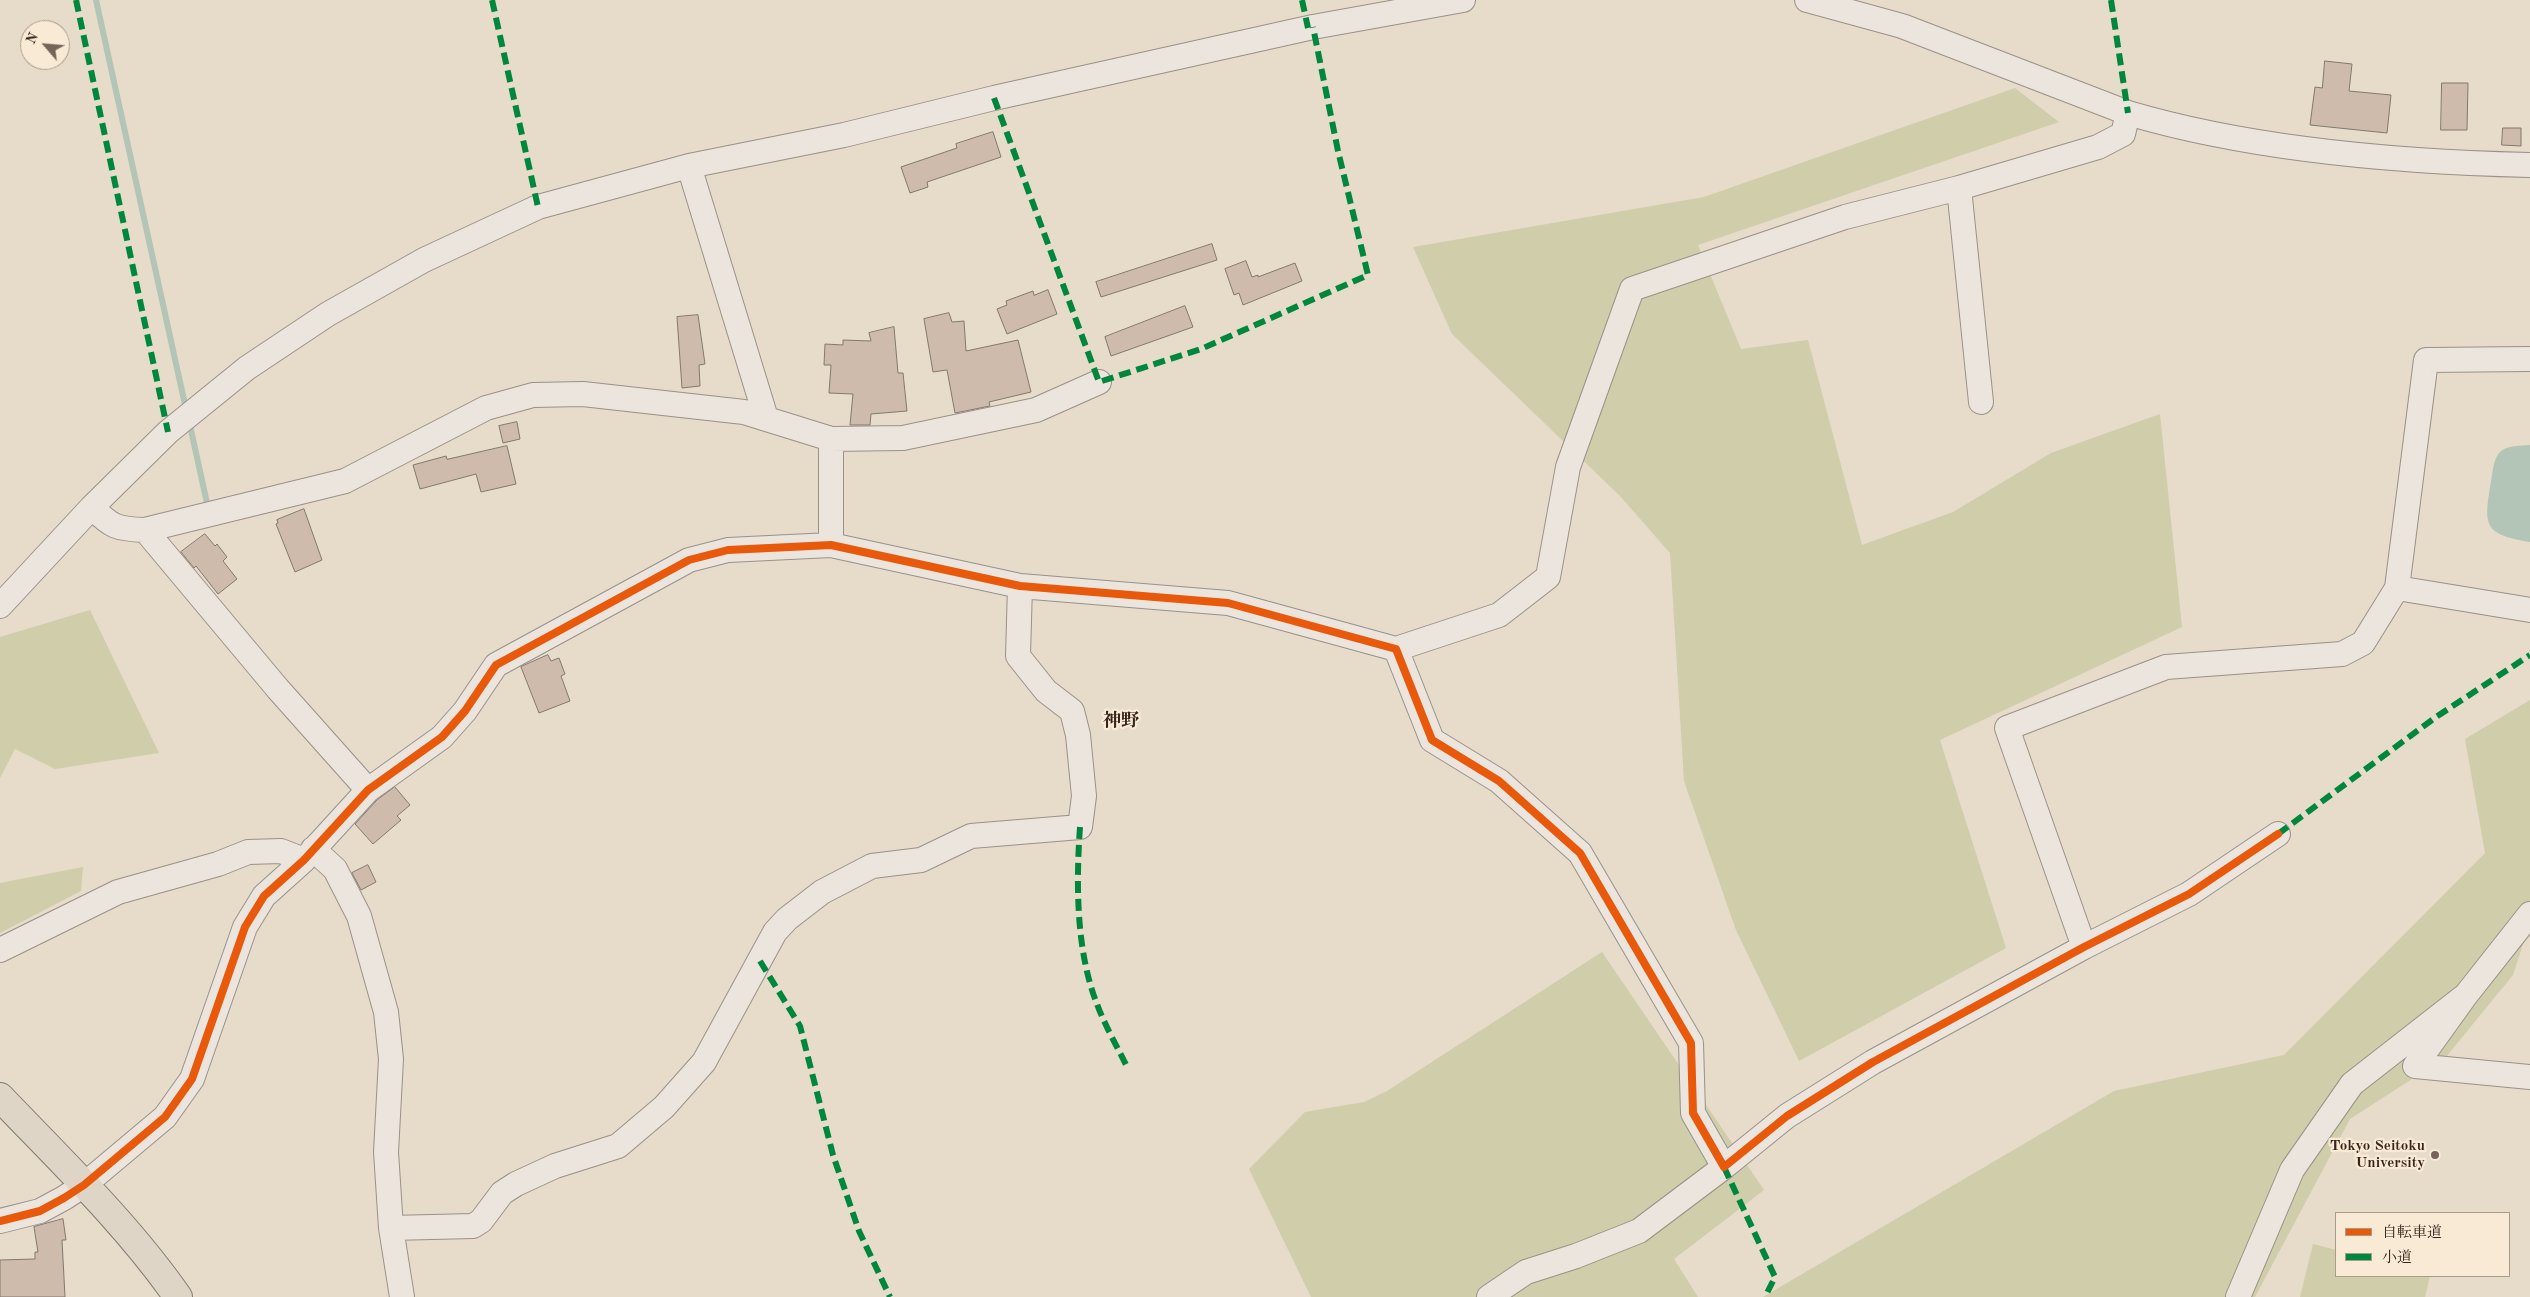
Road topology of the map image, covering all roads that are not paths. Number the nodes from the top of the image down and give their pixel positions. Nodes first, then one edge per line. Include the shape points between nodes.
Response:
1 (1463, 0) edge
2 (1807, 0) edge
3 (2128, 113) junction
4 (2523, 164) edge
5 (689, 166) junction
6 (1960, 188) junction
7 (2530, 358) edge
8 (1098, 382) dead end
9 (1981, 402) dead end
10 (766, 418) junction
11 (831, 439) junction
12 (92, 506) junction
13 (145, 530) junction
14 (831, 544) junction
15 (1020, 586) junction
16 (2397, 588) junction
17 (0, 606) edge
18 (2530, 610) edge
19 (1396, 650) junction
20 (368, 790) junction
21 (2278, 834) dead end
22 (308, 854) junction
23 (2530, 914) edge
24 (2084, 946) junction
25 (0, 950) edge
26 (2466, 995) junction
27 (2530, 1077) edge
28 (0, 1097) edge
29 (1724, 1167) junction
30 (84, 1185) junction
31 (0, 1221) edge
32 (391, 1228) junction
33 (178, 1297) edge
34 (402, 1297) edge
35 (1489, 1297) edge
36 (2238, 1297) edge

1 - 5 street via 1308,28 844,135
2 - 3 street via 1902,26
3 - 4 street via 2163,124 2245,140 2383,158
3 - 6 street via 2123,134 2098,147
5 - 10 street
5 - 12 street via 538,207 424,260 328,314 218,391 168,432
6 - 9 street
6 - 19 street via 1845,217 1632,289 1568,467 1548,576 1498,615
7 - 16 street via 2426,360
8 - 11 street via 1036,410 903,438
10 - 11 street
10 - 13 street via 744,412 628,398 584,394 533,395 486,408 346,481
11 - 14 street
12 - 13 street via 106,522 121,530
12 - 17 street
13 - 20 street via 278,689
14 - 15 street
14 - 20 street via 728,550 689,560 496,665 465,711 442,737
15 - 19 street via 1228,603
15 - 32 street via 1018,656 1046,691 1072,711 1076,727 1084,796 1080,827 971,836 920,860 872,866 822,892 775,932 704,1062 664,1107 618,1146 555,1166 516,1184 502,1193 473,1226
16 - 18 street
16 - 24 street via 2363,643 2342,654 2166,667 2007,728
19 - 29 street via 1432,740 1499,781 1580,853 1691,1042 1693,1113
20 - 22 street
21 - 24 street via 2188,894
22 - 25 street via 248,852 218,864 118,892
22 - 30 street via 264,896 245,927 192,1079 165,1118
22 - 32 street via 335,869 358,916 386,1012 391,1059 386,1152
23 - 26 street
24 - 29 street via 1873,1062 1787,1116
26 - 27 street via 2415,1066
26 - 36 street via 2352,1084 2292,1170
28 - 30 main road
29 - 35 street via 1639,1231 1526,1272
30 - 31 street via 40,1212
30 - 33 main road
32 - 34 street

